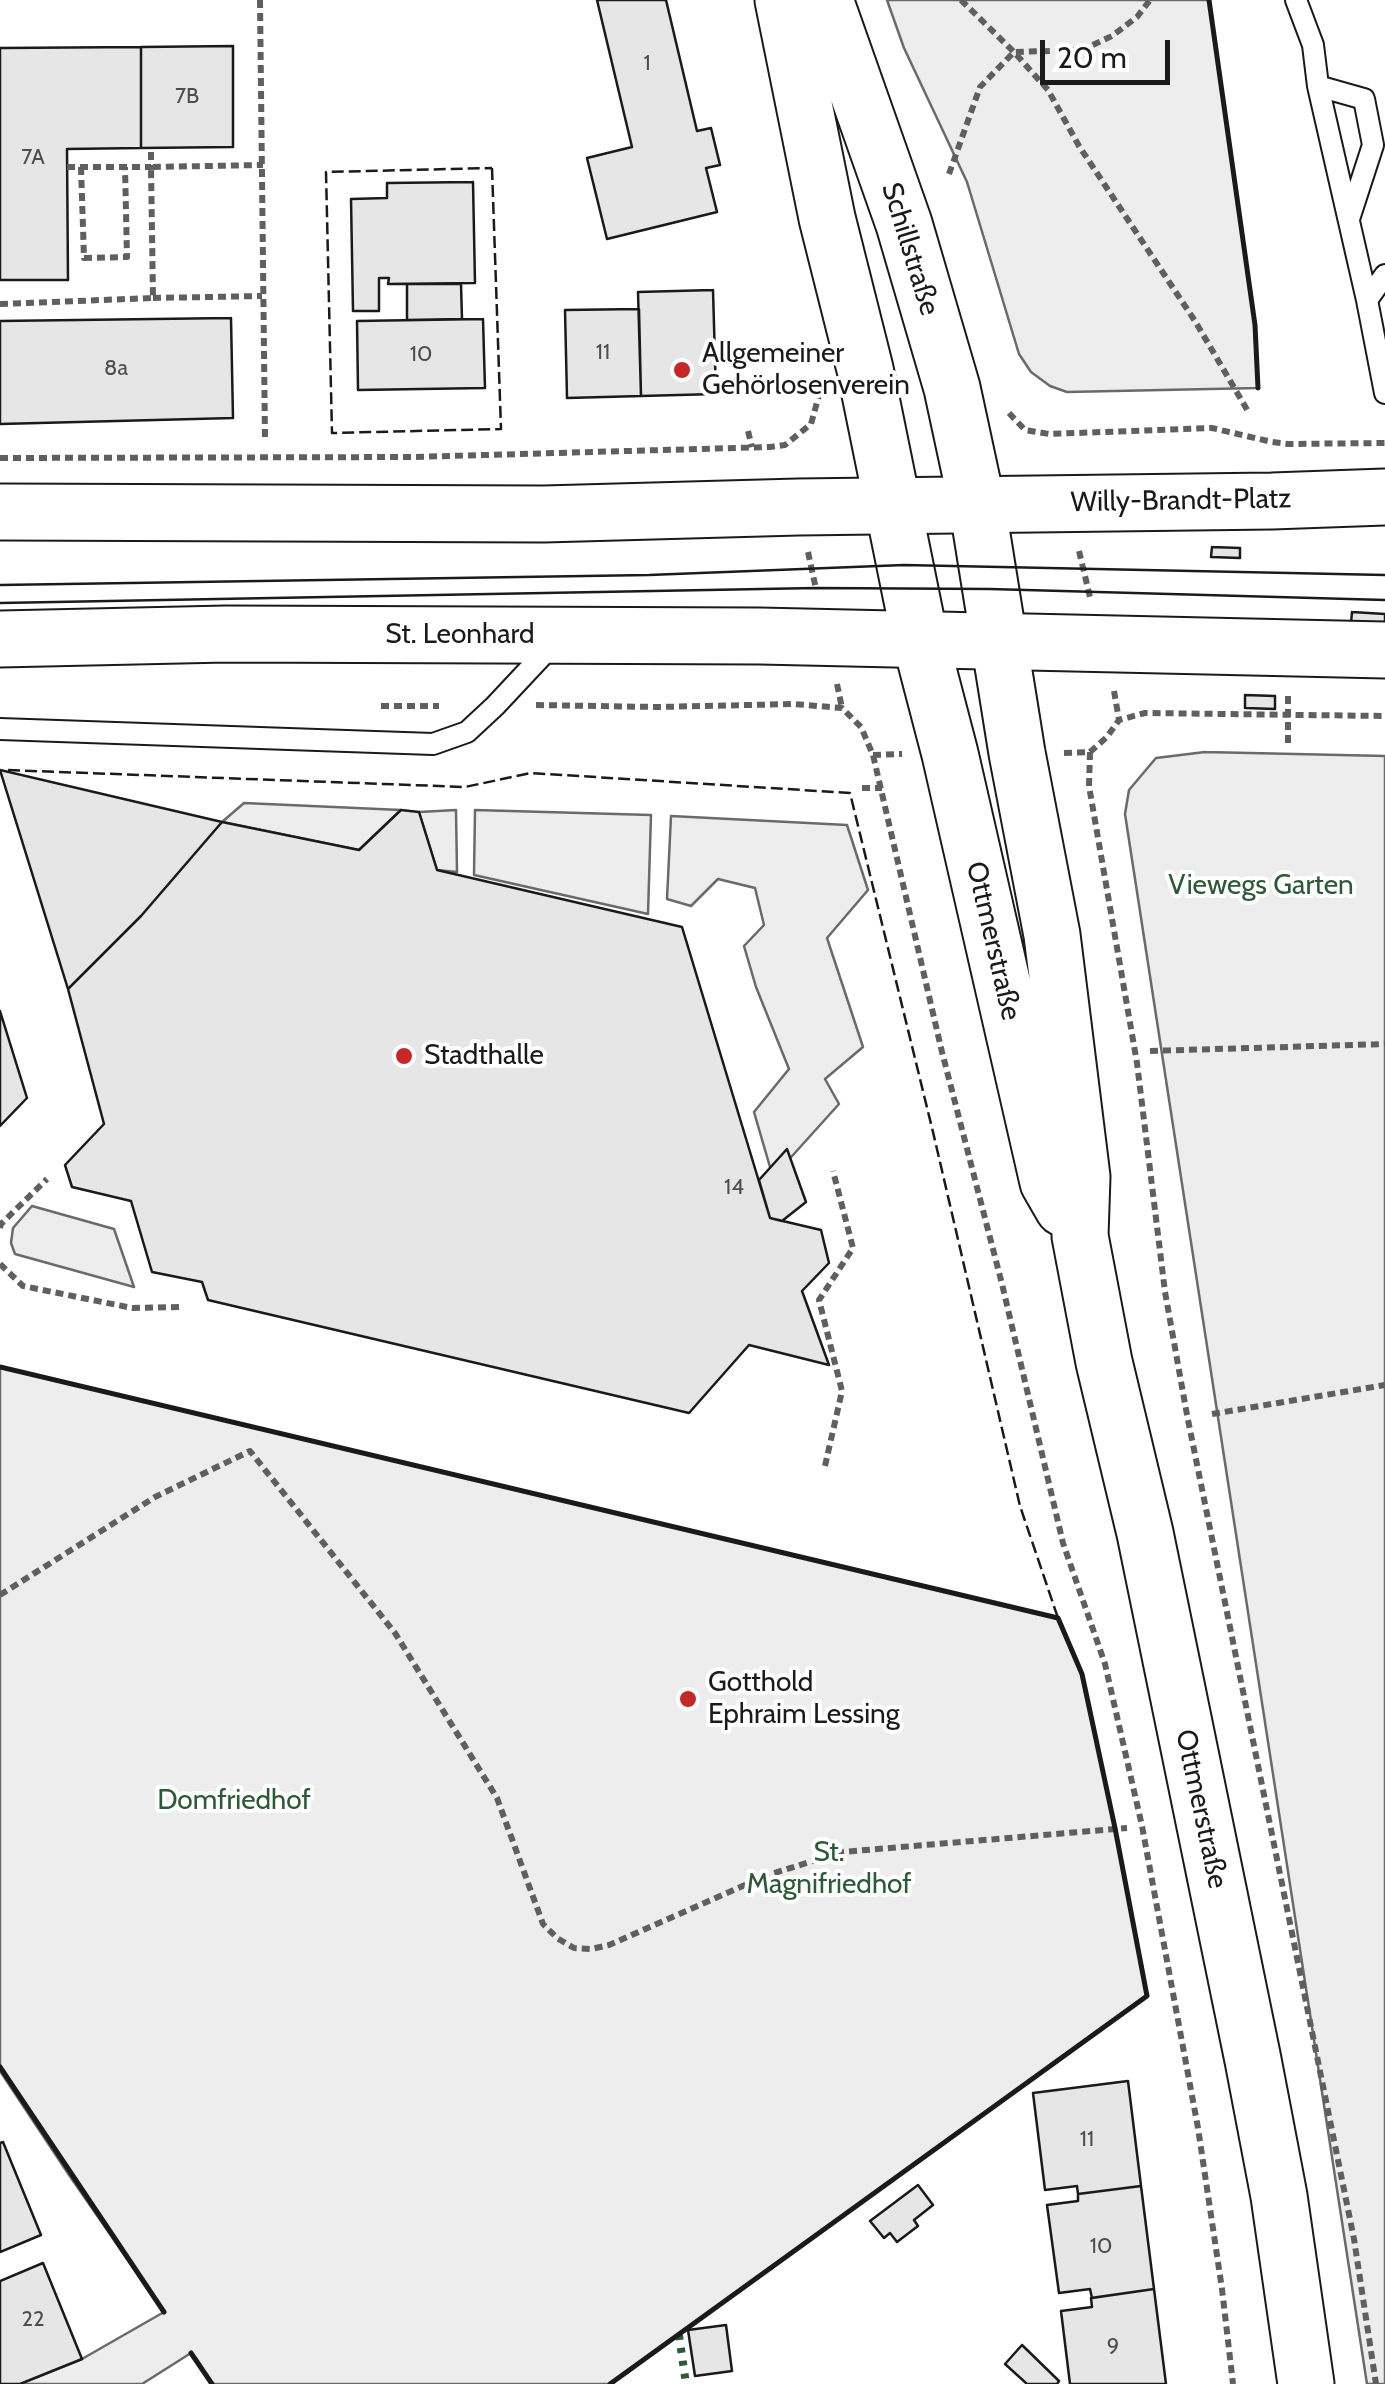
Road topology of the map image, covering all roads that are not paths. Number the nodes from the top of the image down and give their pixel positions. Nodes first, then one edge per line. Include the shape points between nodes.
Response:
1 (783, 0) edge
2 (825, 0) edge
3 (1296, 0) edge
4 (1318, 86) junction
5 (1349, 220) junction
6 (1385, 275) edge
7 (1367, 300) junction
8 (1385, 394) edge
9 (1385, 496) edge
10 (976, 504) junction
11 (892, 506) junction
12 (0, 512) edge
13 (561, 635) junction
14 (0, 638) edge
15 (920, 640) junction
16 (998, 642) junction
17 (1385, 650) edge
18 (0, 729) edge
19 (1080, 1236) junction
20 (1306, 2384) edge

1 - 11 main road
2 - 10 main road, Schillstraße via 904,224 952,388
3 - 4 lane via 1313,46
4 - 5 lane
4 - 5 lane via 1364,99 1374,144
5 - 7 lane
6 - 7 lane
7 - 8 lane
9 - 10 main road, Willy-Brandt-Platz
10 - 11 main road, Willy-Brandt-Platz
10 - 16 main road, Schillstraße
11 - 12 main road via 544,514
11 - 15 main road, Ottmerstraße
13 - 14 main road, St. Leonhard
13 - 15 main road, St. Leonhard
13 - 18 lane via 467,732 432,744
15 - 16 main road, St. Leonhard
15 - 19 main road, Ottmerstraße via 1048,1182
16 - 17 main road
16 - 19 main road, Ottmerstraße via 1052,935 1082,1177
19 - 20 main road, Ottmerstraße via 1253,2060

